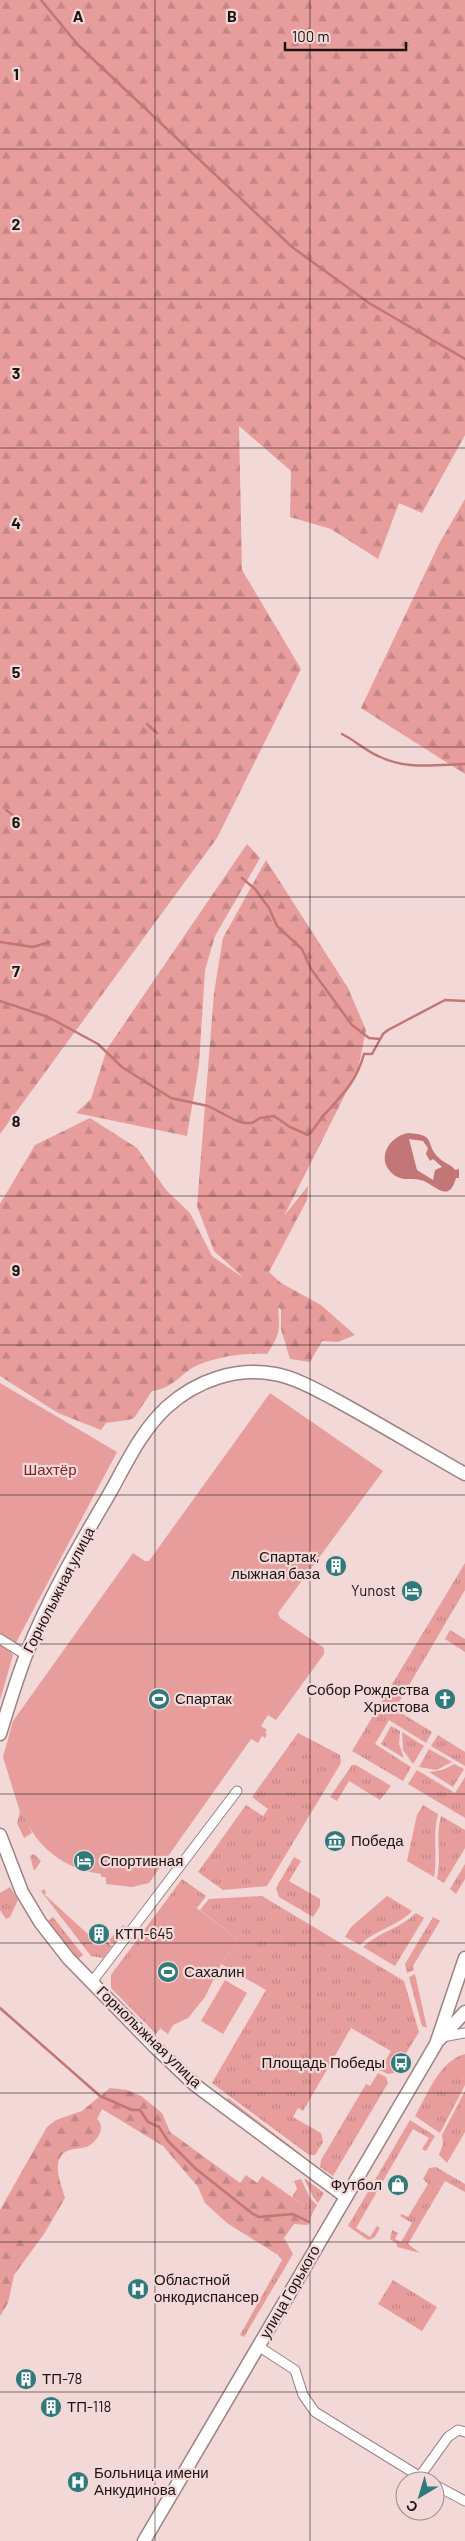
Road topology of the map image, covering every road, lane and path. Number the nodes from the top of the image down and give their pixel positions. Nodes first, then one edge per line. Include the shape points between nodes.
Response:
1 (465, 1474) edge
2 (0, 1639) edge
3 (26, 1655) junction
4 (0, 1734) edge
5 (237, 1790) dead end
6 (0, 1836) edge
7 (465, 1958) edge
8 (92, 1982) junction
9 (465, 2012) edge
10 (465, 2033) edge
11 (439, 2040) junction
12 (346, 2197) junction
13 (258, 2346) junction
14 (465, 2432) edge
15 (412, 2471) edge
16 (424, 2471) edge
17 (445, 2490) edge
18 (465, 2501) edge
19 (144, 2541) edge

1 - 3 street, Горнолыжная улица via 299,1381 261,1373 222,1376 200,1384 167,1407 133,1451 68,1569
2 - 3 street
3 - 4 street, Горнолыжная улица
5 - 8 street
6 - 8 street, Горнолыжная улица via 13,1873 32,1909 63,1952
7 - 11 street, улица Горького
8 - 12 street, Горнолыжная улица via 154,2047 196,2085
9 - 11 street, улица Горького
10 - 11 street
11 - 12 street, улица Горького
12 - 13 street, улица Горького
13 - 15 street via 295,2370 304,2395 315,2412
13 - 19 street, улица Горького
14 - 16 street via 458,2430 448,2436
17 - 18 street

